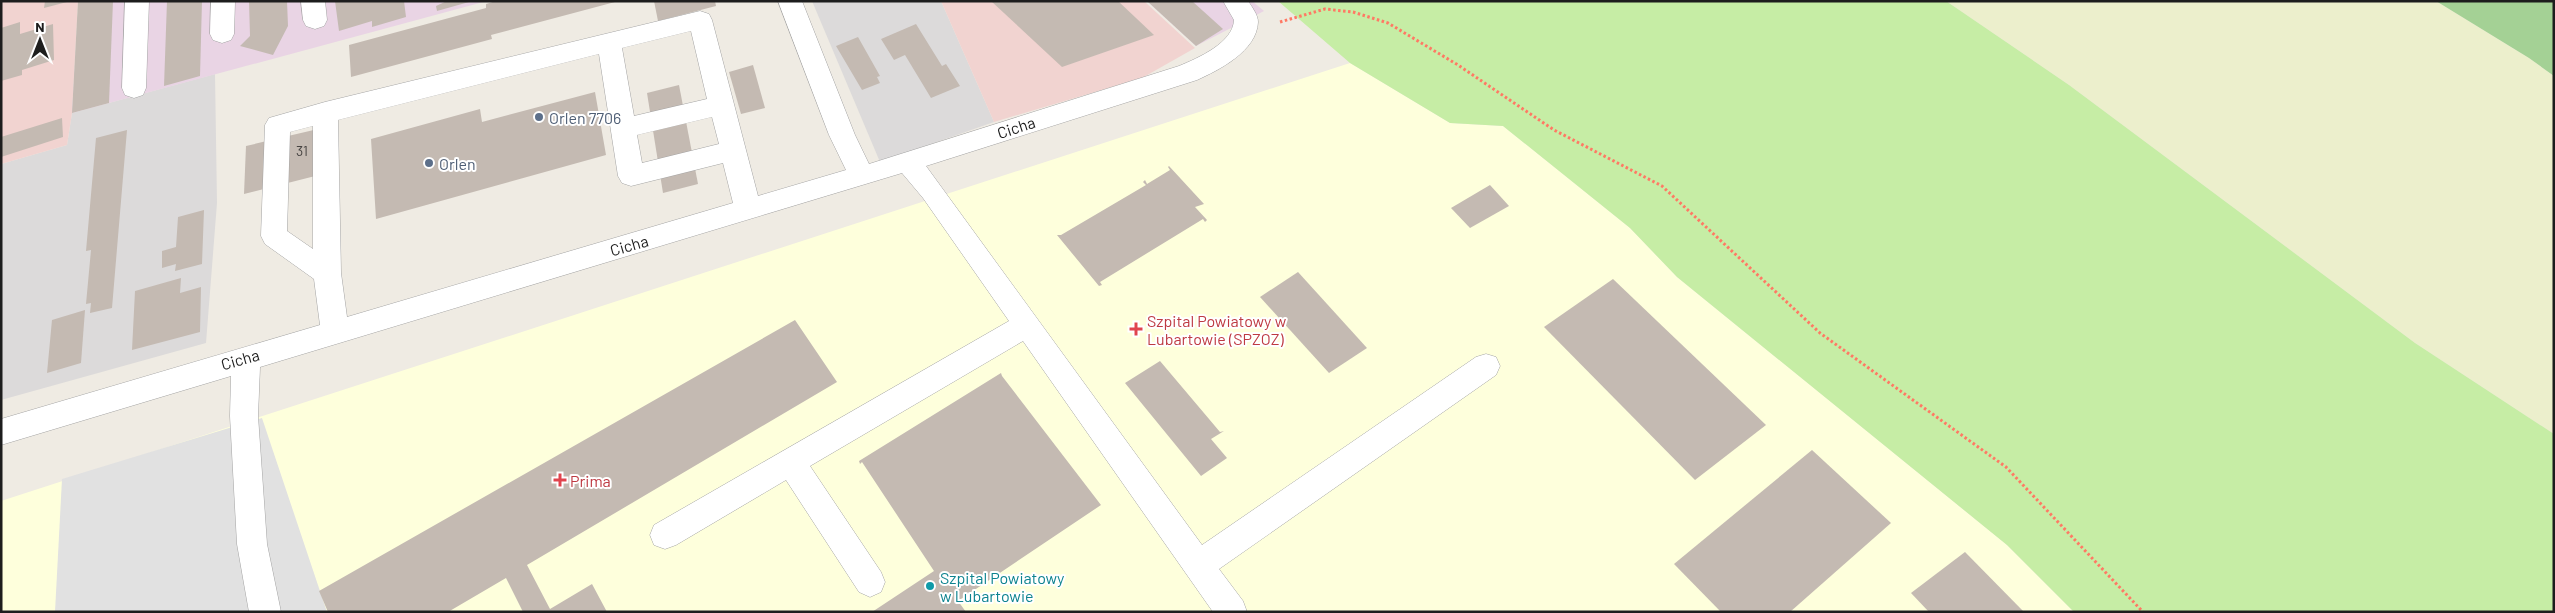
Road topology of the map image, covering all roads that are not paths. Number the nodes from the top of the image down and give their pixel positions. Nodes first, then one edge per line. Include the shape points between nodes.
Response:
1 (137, 1) edge
2 (223, 1) edge
3 (790, 1) edge
4 (1235, 1) edge
5 (222, 34) dead end
6 (610, 42) junction
7 (134, 88) dead end
8 (722, 105) junction
9 (325, 112) junction
10 (623, 128) junction
11 (731, 141) junction
12 (908, 162) junction
13 (862, 176) junction
14 (748, 209) junction
15 (328, 273) junction
16 (1027, 324) junction
17 (336, 331) junction
18 (246, 358) junction
19 (1486, 366) dead end
20 (1, 432) edge
21 (790, 462) junction
22 (664, 535) dead end
23 (1198, 565) junction
24 (870, 582) dead end
25 (265, 612) edge
26 (1232, 612) edge

1 - 7 street
2 - 5 street
3 - 13 street via 842,135
4 - 12 street, Cicha via 1246,20 1244,33 1216,59 1188,73
6 - 8 street via 700,20
6 - 9 street
6 - 10 street
8 - 10 street
8 - 11 street
9 - 15 street
9 - 15 street via 278,125 274,236
10 - 11 street via 631,176
11 - 14 street
12 - 13 street, Cicha
12 - 16 street
13 - 14 street, Cicha
14 - 17 street, Cicha
15 - 17 street
16 - 21 street
16 - 23 street
17 - 18 street, Cicha
18 - 20 street, Cicha
18 - 25 street via 244,416 252,544
19 - 23 street
21 - 22 street
21 - 24 street
23 - 26 street

